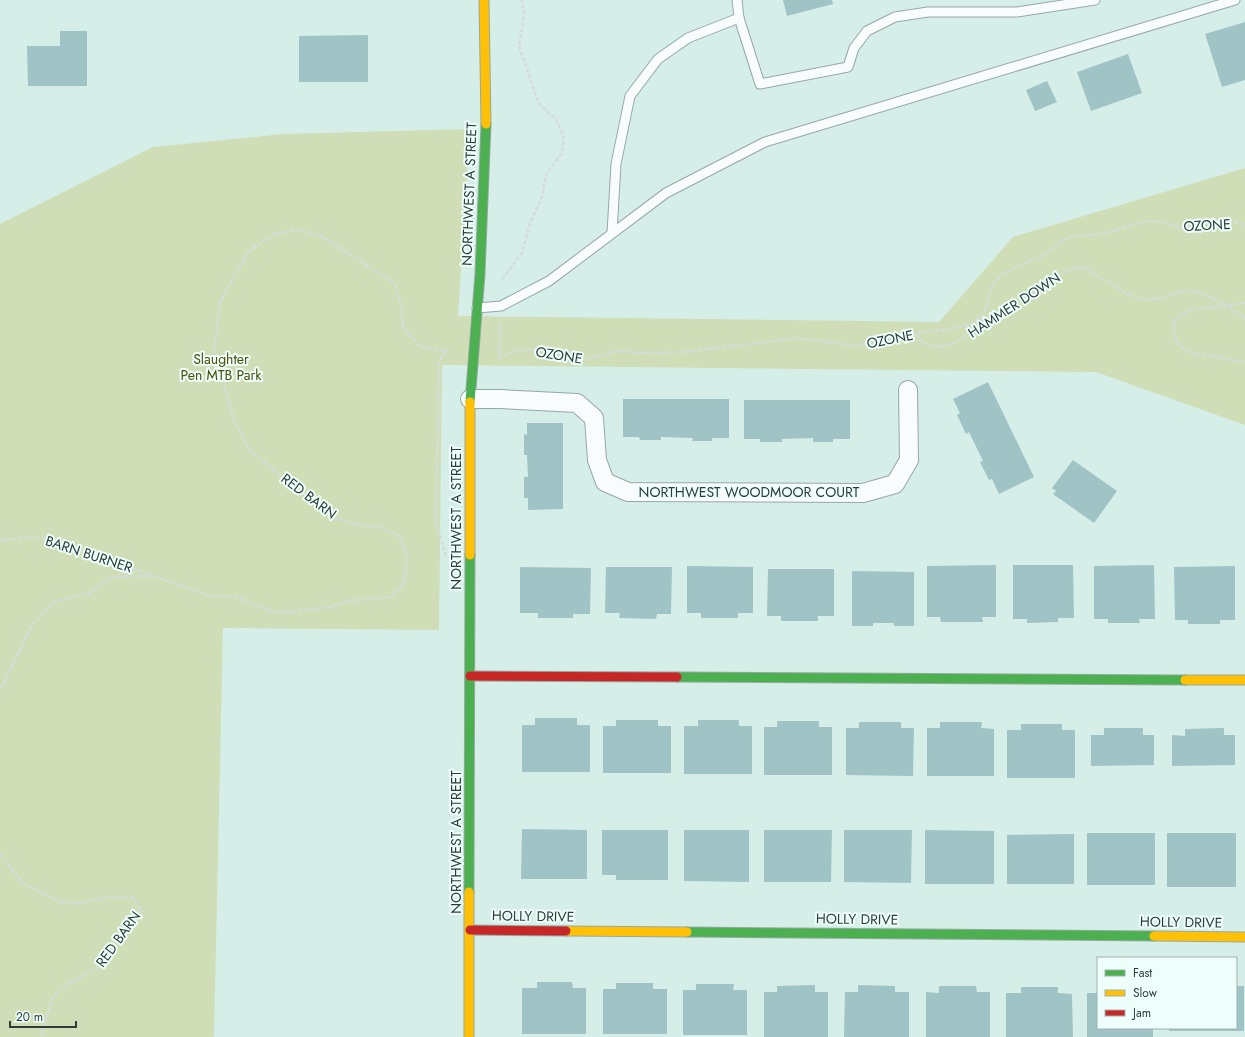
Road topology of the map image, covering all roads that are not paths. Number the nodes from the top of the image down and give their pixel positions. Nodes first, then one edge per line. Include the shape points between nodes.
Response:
1 (484, 0) edge
2 (737, 0) edge
3 (1095, 0) edge
4 (1235, 0) edge
5 (739, 18) junction
6 (612, 233) junction
7 (477, 308) junction
8 (908, 390) dead end
9 (470, 400) junction
10 (470, 676) junction
11 (1245, 680) edge
12 (470, 930) junction
13 (1245, 937) edge
14 (469, 1037) edge

1 - 7 street, NORTHWEST A STREET via 486,136
2 - 5 lane
3 - 5 lane via 1017,12 928,12 896,17 867,31 854,48 848,67 760,84
4 - 6 lane via 765,142 666,193
5 - 6 lane via 688,38 658,59 630,96 616,164
6 - 7 lane via 549,281 501,306
7 - 9 street, NORTHWEST A STREET
8 - 9 street, NORTHWEST WOODMOOR COURT via 909,460 895,484 863,493 628,492 605,482 597,460 594,418 577,404 500,399
9 - 10 street, NORTHWEST A STREET
10 - 11 street
10 - 12 street, NORTHWEST A STREET
12 - 13 street, HOLLY DRIVE
12 - 14 street, NORTHWEST A STREET

